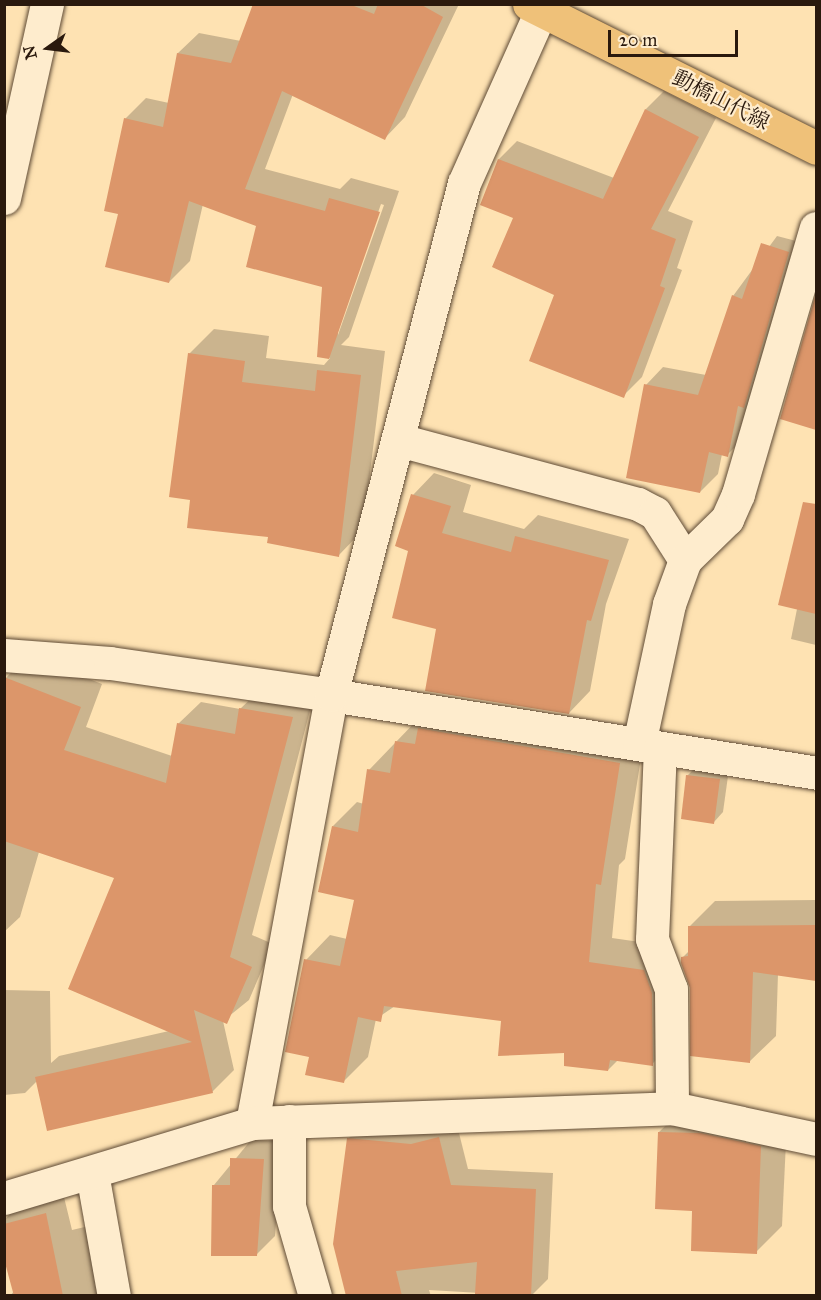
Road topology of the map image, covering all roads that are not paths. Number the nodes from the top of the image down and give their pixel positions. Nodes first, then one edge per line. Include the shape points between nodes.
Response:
1 (47, 4) edge
2 (535, 8) edge
3 (816, 148) edge
4 (4, 198) edge
5 (816, 228) edge
6 (399, 440) junction
7 (685, 560) junction
8 (4, 655) edge
9 (331, 694) junction
10 (649, 746) junction
11 (816, 773) edge
12 (672, 1108) junction
13 (290, 1121) junction
14 (252, 1123) junction
15 (816, 1139) edge
16 (92, 1173) junction
17 (4, 1198) edge
18 (114, 1296) edge
19 (315, 1296) edge

1 - 4 street
2 - 3 main road, 動橋山代線
2 - 6 street via 464,183
5 - 7 street via 738,494 727,519
6 - 7 street via 638,504 656,513
6 - 9 street
7 - 10 street via 669,604
8 - 9 street via 110,663
9 - 10 street
9 - 14 street
10 - 11 street
10 - 12 street via 652,939 671,989
12 - 13 street
12 - 15 street
13 - 14 street
13 - 19 street via 289,1206
14 - 16 street
16 - 17 street
16 - 18 street

